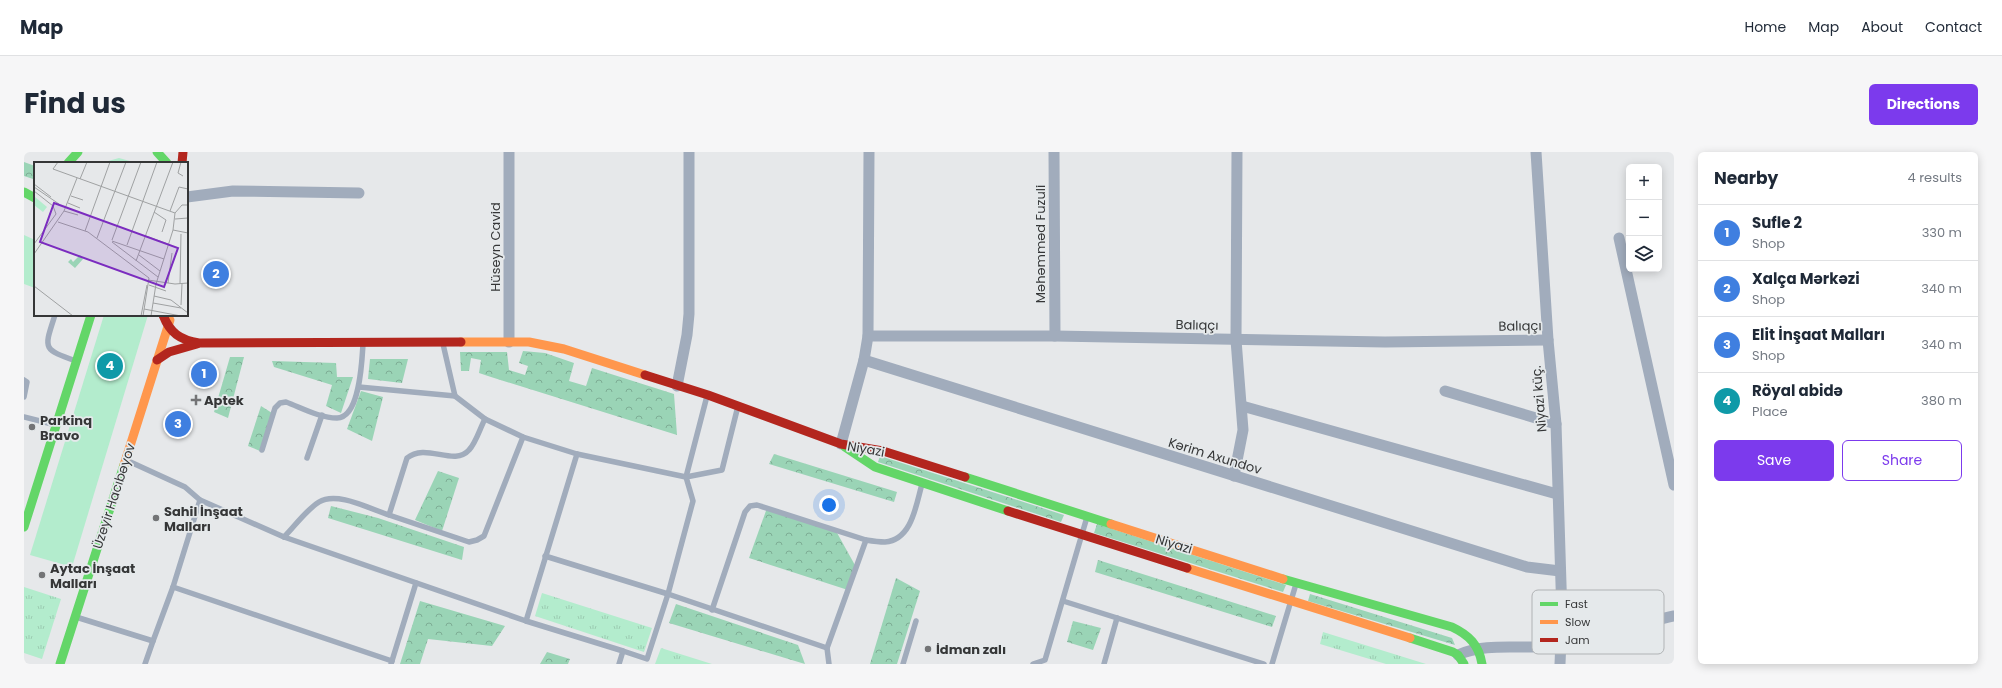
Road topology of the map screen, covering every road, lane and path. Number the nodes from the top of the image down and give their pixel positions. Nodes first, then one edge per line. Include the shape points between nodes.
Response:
1 (78, 152) edge
2 (157, 152) edge
3 (183, 152) edge
4 (509, 152) edge
5 (689, 152) edge
6 (869, 152) edge
7 (1054, 152) edge
8 (1237, 152) edge
9 (1536, 152) edge
10 (69, 162) edge
11 (166, 162) edge
12 (182, 162) edge
13 (24, 192) edge
14 (359, 193) dead end
15 (34, 197) edge
16 (188, 197) edge
17 (1619, 238) dead end
18 (55, 316) edge
19 (91, 316) edge
20 (164, 316) edge
21 (171, 316) edge
22 (168, 327) junction
23 (868, 336) junction
24 (1054, 336) junction
25 (1236, 340) junction
26 (1548, 340) junction
27 (363, 342) junction
28 (443, 342) junction
29 (509, 342) junction
30 (199, 343) junction
31 (157, 360) junction
32 (864, 360) junction
33 (77, 361) junction
34 (24, 380) edge
35 (677, 386) junction
36 (359, 387) junction
37 (1445, 391) dead end
38 (455, 396) junction
39 (708, 396) junction
40 (24, 397) edge
41 (738, 406) junction
42 (1242, 406) junction
43 (322, 415) junction
44 (24, 417) edge
45 (485, 419) junction
46 (1556, 424) junction
47 (57, 425) junction
48 (523, 437) junction
49 (841, 444) junction
50 (262, 450) dead end
51 (1671, 453) edge
52 (577, 454) junction
53 (307, 458) dead end
54 (126, 460) junction
55 (1234, 476) junction
56 (686, 477) junction
57 (922, 484) junction
58 (1674, 485) edge
59 (1557, 494) junction
60 (200, 500) junction
61 (389, 515) junction
62 (1087, 517) junction
63 (24, 526) edge
64 (1082, 535) junction
65 (284, 537) junction
66 (866, 540) junction
67 (545, 556) junction
68 (1560, 571) junction
69 (416, 583) junction
70 (1297, 583) junction
71 (173, 587) junction
72 (1561, 590) edge
73 (668, 594) junction
74 (1063, 601) junction
75 (1291, 602) junction
76 (712, 610) junction
77 (1674, 616) edge
78 (75, 617) junction
79 (1117, 618) junction
80 (1664, 619) edge
81 (526, 621) junction
82 (916, 621) dead end
83 (153, 641) junction
84 (827, 648) junction
85 (1479, 648) junction
86 (1532, 648) edge
87 (623, 651) junction
88 (1461, 659) edge
89 (646, 661) edge
90 (392, 663) edge
91 (60, 664) edge
92 (145, 664) edge
93 (619, 664) edge
94 (829, 664) edge
95 (903, 664) edge
96 (1034, 664) edge
97 (1104, 664) edge
98 (1264, 664) edge
99 (1272, 664) edge
100 (1482, 664) edge

1 - 10 main road
2 - 11 main road
3 - 12 main road
4 - 29 street, Hüseyn Cavid
5 - 35 street via 689,314
6 - 23 street
7 - 24 street, Məhəmməd Fuzuli
8 - 25 street
9 - 26 street, Niyazi küç.
13 - 15 main road
14 - 16 street via 233,191
17 - 51 street
18 - 33 lane via 47,339 48,346 54,354
19 - 33 main road
20 - 22 main road
21 - 22 main road, Üzeyir Hacıbəyov
22 - 30 main road via 179,338
22 - 31 main road, Üzeyir Hacıbəyov
23 - 24 street, Balıqçı
23 - 32 street
24 - 25 street, Balıqçı
25 - 26 street, Balıqçı
25 - 42 street
26 - 46 street, Niyazi küç.
27 - 28 main road
27 - 30 main road
27 - 36 lane
28 - 29 main road
28 - 38 lane
29 - 35 main road via 545,344
30 - 31 main road via 176,349
31 - 54 main road, Üzeyir Hacıbəyov
32 - 49 street
32 - 55 street, Kərim Axundov
33 - 47 main road
34 - 40 lane via 27,387
35 - 39 main road
36 - 38 lane
36 - 43 lane via 349,412 344,416 336,418
37 - 46 street
38 - 45 lane
39 - 41 main road
39 - 56 lane
41 - 49 main road
41 - 56 lane via 722,470
42 - 55 street via 1243,430
42 - 59 street
43 - 50 lane via 286,402 280,403 275,408
43 - 53 lane
44 - 47 lane
45 - 48 lane
45 - 61 lane via 470,450 462,455 422,452 413,453 407,458
46 - 59 street, Niyazi küç.
47 - 63 main road
48 - 52 lane
48 - 61 lane via 484,536 469,542
49 - 57 main road, Niyazi via 875,467
49 - 62 main road, Niyazi via 883,450
51 - 58 street
52 - 56 lane
52 - 67 lane
54 - 60 lane via 185,487
54 - 78 main road, Üzeyir Hacıbəyov
55 - 68 street, Kərim Axundov via 1527,567
56 - 73 lane via 693,501
57 - 64 main road, Niyazi
57 - 66 lane via 908,528 899,537 886,542
59 - 68 street, Niyazi küç.
60 - 65 lane
60 - 71 lane
61 - 65 lane via 338,498 326,498
62 - 64 lane
62 - 70 main road, Niyazi
64 - 74 lane
64 - 75 main road, Niyazi
65 - 69 lane
66 - 76 lane via 757,505 750,506 745,512
66 - 84 lane
67 - 73 lane
67 - 81 lane
68 - 72 street, Niyazi küç.
69 - 81 lane
69 - 90 lane
70 - 75 lane
70 - 85 main road, Niyazi via 1452,627 1465,634
71 - 83 lane
71 - 90 lane
73 - 76 lane
73 - 89 lane
74 - 79 lane
74 - 96 lane via 1045,660
75 - 88 main road, Niyazi
75 - 99 lane
76 - 84 lane
77 - 80 street
78 - 83 lane
78 - 91 main road, Üzeyir Hacıbəyov
79 - 97 lane
79 - 98 lane
81 - 87 lane
82 - 95 lane
83 - 92 lane
84 - 94 lane
85 - 86 street
85 - 88 street
85 - 100 main road
87 - 89 lane
87 - 93 lane

